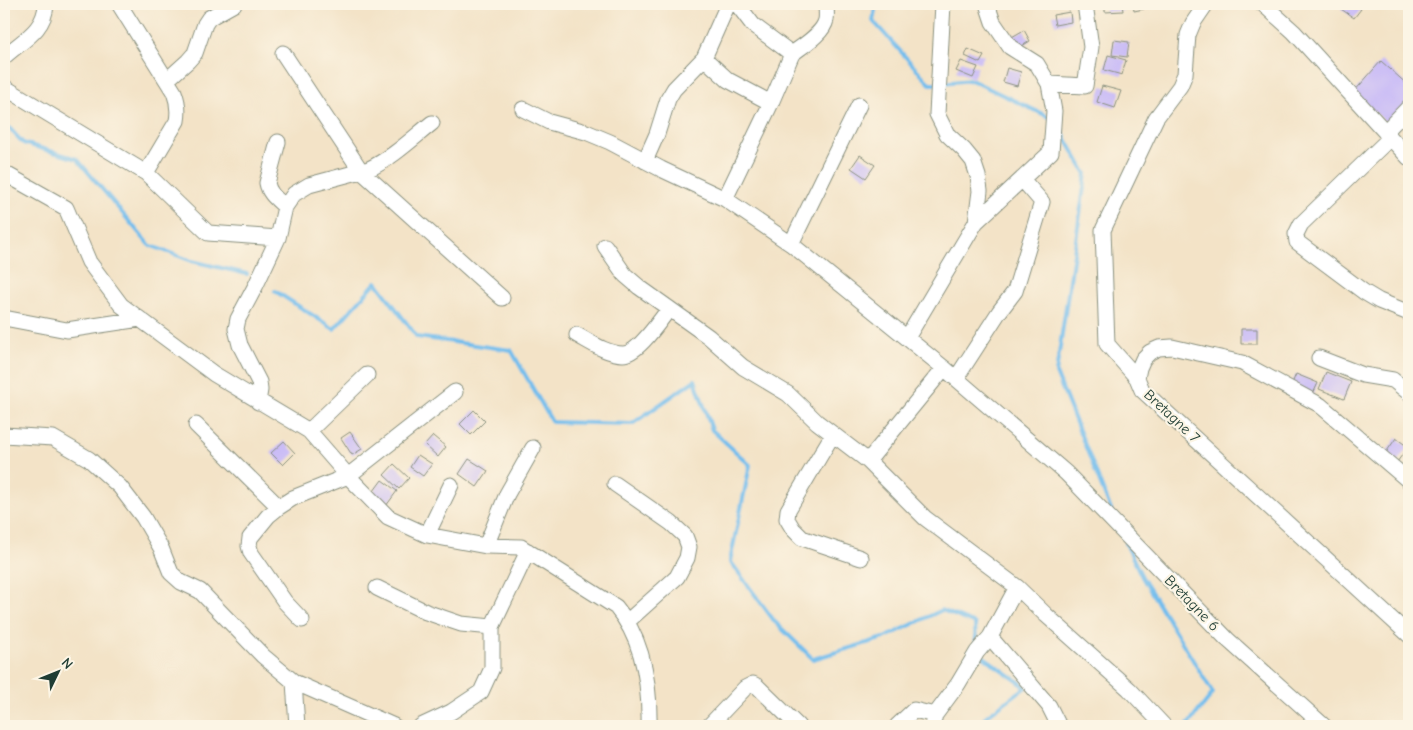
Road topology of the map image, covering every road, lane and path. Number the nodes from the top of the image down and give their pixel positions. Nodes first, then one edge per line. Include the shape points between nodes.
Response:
1 (46, 4) edge
2 (119, 4) edge
3 (234, 4) edge
4 (728, 4) edge
5 (737, 4) edge
6 (826, 4) edge
7 (942, 4) edge
8 (987, 4) edge
9 (1085, 4) edge
10 (1206, 4) edge
11 (1263, 4) edge
12 (283, 53) dead end
13 (792, 54) junction
14 (4, 57) edge
15 (704, 58) junction
16 (167, 80) junction
17 (1048, 84) junction
18 (4, 88) edge
19 (771, 103) junction
20 (859, 105) dead end
21 (1409, 107) edge
22 (523, 109) dead end
23 (432, 123) dead end
24 (1388, 135) junction
25 (278, 142) dead end
26 (1409, 158) edge
27 (645, 161) junction
28 (361, 171) junction
29 (4, 173) edge
30 (146, 173) junction
31 (1022, 180) junction
32 (725, 199) junction
33 (285, 207) junction
34 (976, 222) junction
35 (278, 238) junction
36 (791, 244) junction
37 (605, 246) dead end
38 (502, 298) dead end
39 (669, 309) junction
40 (1409, 313) edge
41 (4, 318) edge
42 (140, 319) junction
43 (576, 335) dead end
44 (907, 338) junction
45 (1319, 358) dead end
46 (950, 373) junction
47 (367, 375) dead end
48 (1137, 378) junction
49 (456, 392) dead end
50 (1409, 393) edge
51 (258, 402) junction
52 (196, 424) dead end
53 (309, 431) junction
54 (833, 434) junction
55 (4, 436) edge
56 (533, 448) dead end
57 (868, 461) junction
58 (348, 476) junction
59 (1409, 481) edge
60 (615, 484) dead end
61 (451, 485) dead end
62 (279, 506) junction
63 (427, 535) junction
64 (486, 546) junction
65 (528, 551) junction
66 (861, 558) dead end
67 (1017, 587) junction
68 (377, 588) dead end
69 (302, 620) dead end
70 (628, 621) junction
71 (492, 627) junction
72 (1409, 635) edge
73 (990, 637) junction
74 (294, 682) junction
75 (934, 721) edge
76 (297, 726) edge
77 (394, 726) edge
78 (421, 726) edge
79 (649, 726) edge
80 (710, 726) edge
81 (798, 726) edge
82 (897, 726) edge
83 (1059, 726) edge
84 (1164, 726) edge
85 (1324, 726) edge

1 - 14 street via 36,32
2 - 16 street
3 - 16 street via 209,18 195,52
4 - 15 street
5 - 13 street via 753,24
6 - 13 street via 824,25
7 - 34 street via 937,114 947,134 973,162 980,192
8 - 17 street via 993,22 1010,47 1037,64
9 - 17 street via 1091,47 1085,86
10 - 48 street via 1188,35 1185,74 1180,86 1156,118 1103,230 1107,344
11 - 24 street via 1294,32
12 - 28 street
13 - 19 street
15 - 19 street via 728,80
15 - 27 street via 668,99
16 - 30 street via 177,100 177,121
17 - 31 street via 1054,110 1051,152
18 - 30 street
19 - 32 street
20 - 36 street
21 - 24 street
22 - 27 street, Bretagne 6 via 549,122 594,136
23 - 28 street via 387,159
24 - 26 street
24 - 40 street via 1301,224 1296,234 1297,242 1364,292
25 - 33 street via 267,183 272,195
27 - 32 street, Bretagne 6
28 - 33 street via 309,185 294,194
28 - 38 street
29 - 42 street via 66,208 89,262 121,305
30 - 35 street via 208,233
31 - 34 street
31 - 46 street via 1042,202 1016,291
32 - 36 street, Bretagne 6
33 - 35 street
34 - 44 street
35 - 51 street via 236,329 240,345 259,382
36 - 44 street, Bretagne 6
37 - 39 street via 625,275
39 - 43 street via 629,353 611,352
39 - 54 street via 709,337 743,367 788,394
41 - 42 street via 68,330
42 - 51 street
44 - 46 street, Bretagne 6
45 - 50 street via 1363,375 1393,380
46 - 57 street
46 - 85 street, Bretagne 6 via 1066,473 1227,639
47 - 53 street
48 - 59 street, Bretagne 7 via 1143,359 1150,352 1172,346 1242,363 1320,405
48 - 72 street, Bretagne 7 via 1142,390
49 - 58 street
51 - 53 street
52 - 62 street
53 - 58 street
54 - 57 street
54 - 66 street via 788,510 787,518 802,538
55 - 74 street via 52,438 89,459 120,488 143,517 171,573 200,592 263,656
56 - 64 street via 507,494
57 - 67 street via 925,518
58 - 62 street
58 - 63 street via 388,516
60 - 70 street via 671,523 685,536 689,547 677,577
61 - 63 street
62 - 69 street via 250,538 249,546 285,602
63 - 64 street
64 - 65 street via 521,547
65 - 70 street via 616,607
65 - 71 street
67 - 73 street
67 - 84 street
68 - 71 street via 426,612 461,624
70 - 79 street via 642,656 650,701
71 - 78 street via 492,668 481,692 451,712
73 - 75 street
73 - 83 street via 1049,706
74 - 76 street
74 - 77 street
75 - 82 street via 914,710
80 - 81 street via 745,688 753,684

